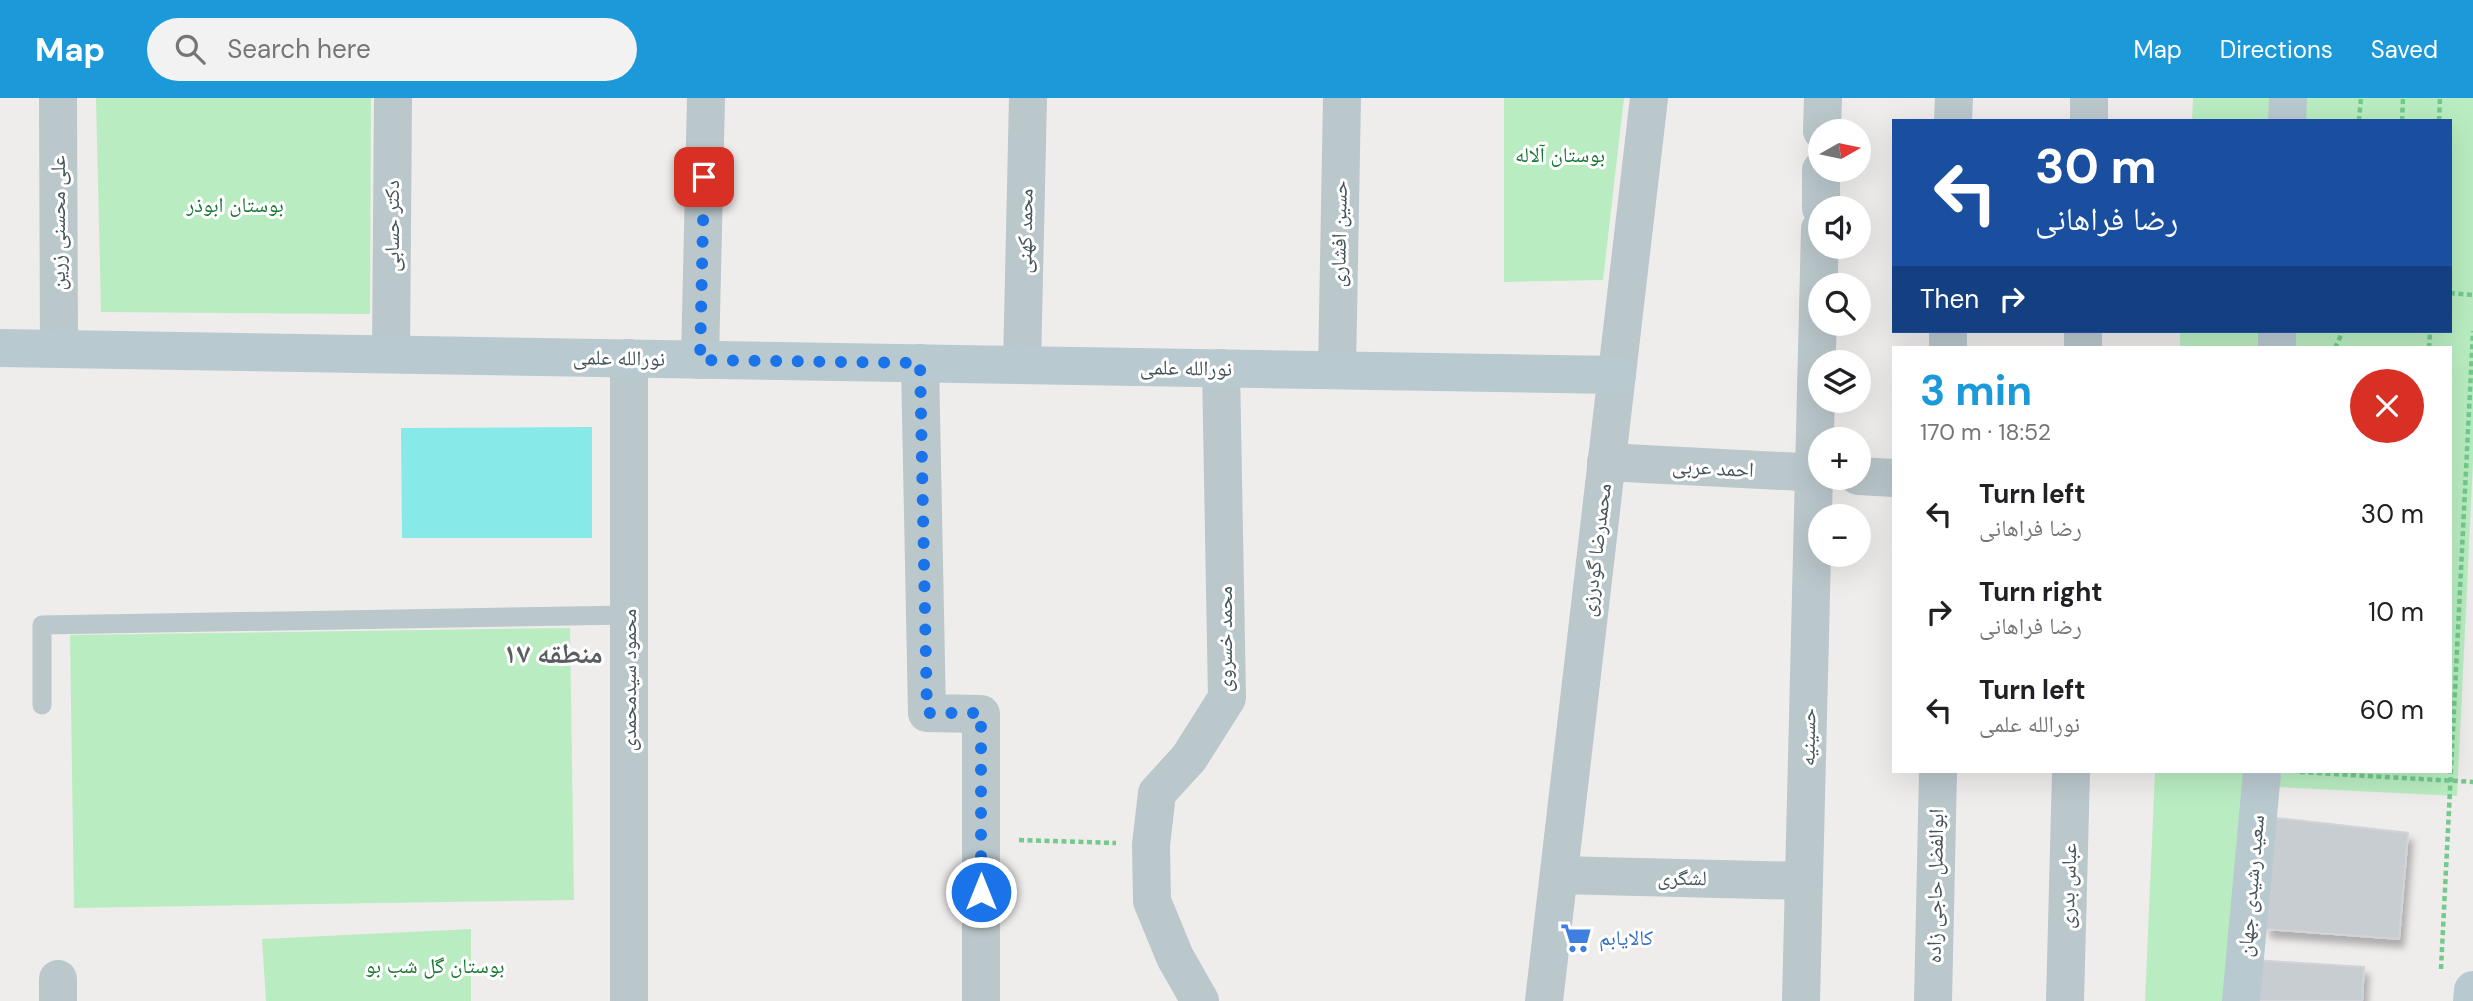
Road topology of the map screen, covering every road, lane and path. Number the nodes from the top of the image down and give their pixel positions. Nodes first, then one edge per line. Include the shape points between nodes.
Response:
1 (58, 98) edge
2 (393, 98) edge
3 (706, 98) edge
4 (1028, 98) edge
5 (1342, 98) edge
6 (1649, 98) edge
7 (1823, 98) edge
8 (1954, 98) edge
9 (2089, 98) edge
10 (2288, 98) edge
11 (2361, 98) edge
12 (2403, 98) edge
13 (2440, 98) edge
14 (1822, 119) edge
15 (1953, 119) edge
16 (2089, 119) edge
17 (2287, 119) edge
18 (2359, 119) edge
19 (2402, 119) edge
20 (2439, 119) edge
21 (1820, 259) edge
22 (2452, 293) edge
23 (2473, 295) edge
24 (2473, 331) edge
25 (0, 348) edge
26 (59, 349) junction
27 (391, 354) junction
28 (629, 358) junction
29 (700, 360) junction
30 (920, 363) junction
31 (1022, 365) junction
32 (1221, 368) junction
33 (1337, 370) junction
34 (1617, 375) junction
35 (1818, 427) edge
36 (1606, 462) junction
37 (1808, 473) edge
38 (1871, 477) edge
39 (1892, 478) edge
40 (1816, 490) edge
41 (629, 615) junction
42 (42, 705) dead end
43 (2452, 741) edge
44 (1938, 773) edge
45 (2071, 773) edge
46 (2262, 773) edge
47 (2336, 773) edge
48 (2450, 773) edge
49 (2375, 774) edge
50 (2408, 775) edge
51 (2450, 780) junction
52 (2473, 782) edge
53 (981, 838) junction
54 (1151, 845) junction
55 (1559, 875) junction
56 (1804, 881) junction
57 (2457, 982) edge
58 (629, 1001) edge
59 (981, 1001) edge
60 (1200, 1001) edge
61 (1544, 1001) edge
62 (1801, 1001) edge
63 (1933, 1001) edge
64 (2065, 1001) edge
65 (2241, 1001) edge
66 (2472, 1001) edge

1 - 26 street, علی محسنی زرین
2 - 27 street, دکتر حسابی
3 - 29 street
4 - 31 street, محمد کهنی
5 - 33 street, حسین افشاری
6 - 34 street, محمدرضا گودرزی
7 - 14 street
8 - 15 street
9 - 16 street
10 - 17 street
11 - 18 path
12 - 19 path
13 - 20 path
21 - 35 street, حسینیه
22 - 23 path
24 - 43 path
25 - 26 street, نورالله علمی
26 - 27 street, نورالله علمی
27 - 28 street, نورالله علمی
28 - 29 street, نورالله علمی
28 - 41 street, محمود سیدمحمدی
29 - 30 street, نورالله علمی
30 - 31 street, نورالله علمی
30 - 53 street via 927,713 981,713
31 - 32 street, نورالله علمی
32 - 33 street, نورالله علمی
32 - 54 street, محمد خسروی via 1227,698 1189,758 1157,793
33 - 34 street, نورالله علمی
34 - 36 street, محمدرضا گودرزی
36 - 37 street, احمد عربی
36 - 55 street, محمدرضا گودرزی
38 - 39 street
40 - 56 street, حسینیه
41 - 42 lane via 42,625
41 - 58 street, محمود سیدمحمدی
44 - 63 street, ابوالفضل حاجی زاده
45 - 64 street, عباس بدری
46 - 65 street, سعید رشیدی جهان
47 - 49 path
48 - 51 path
49 - 50 path
50 - 51 path
51 - 52 path
51 - 57 path
53 - 54 path
53 - 59 street
54 - 60 street, محمد خسروی via 1152,901
55 - 56 street, لشگری
55 - 61 street, محمدرضا گودرزی
56 - 62 street, حسینیه
57 - 66 street

